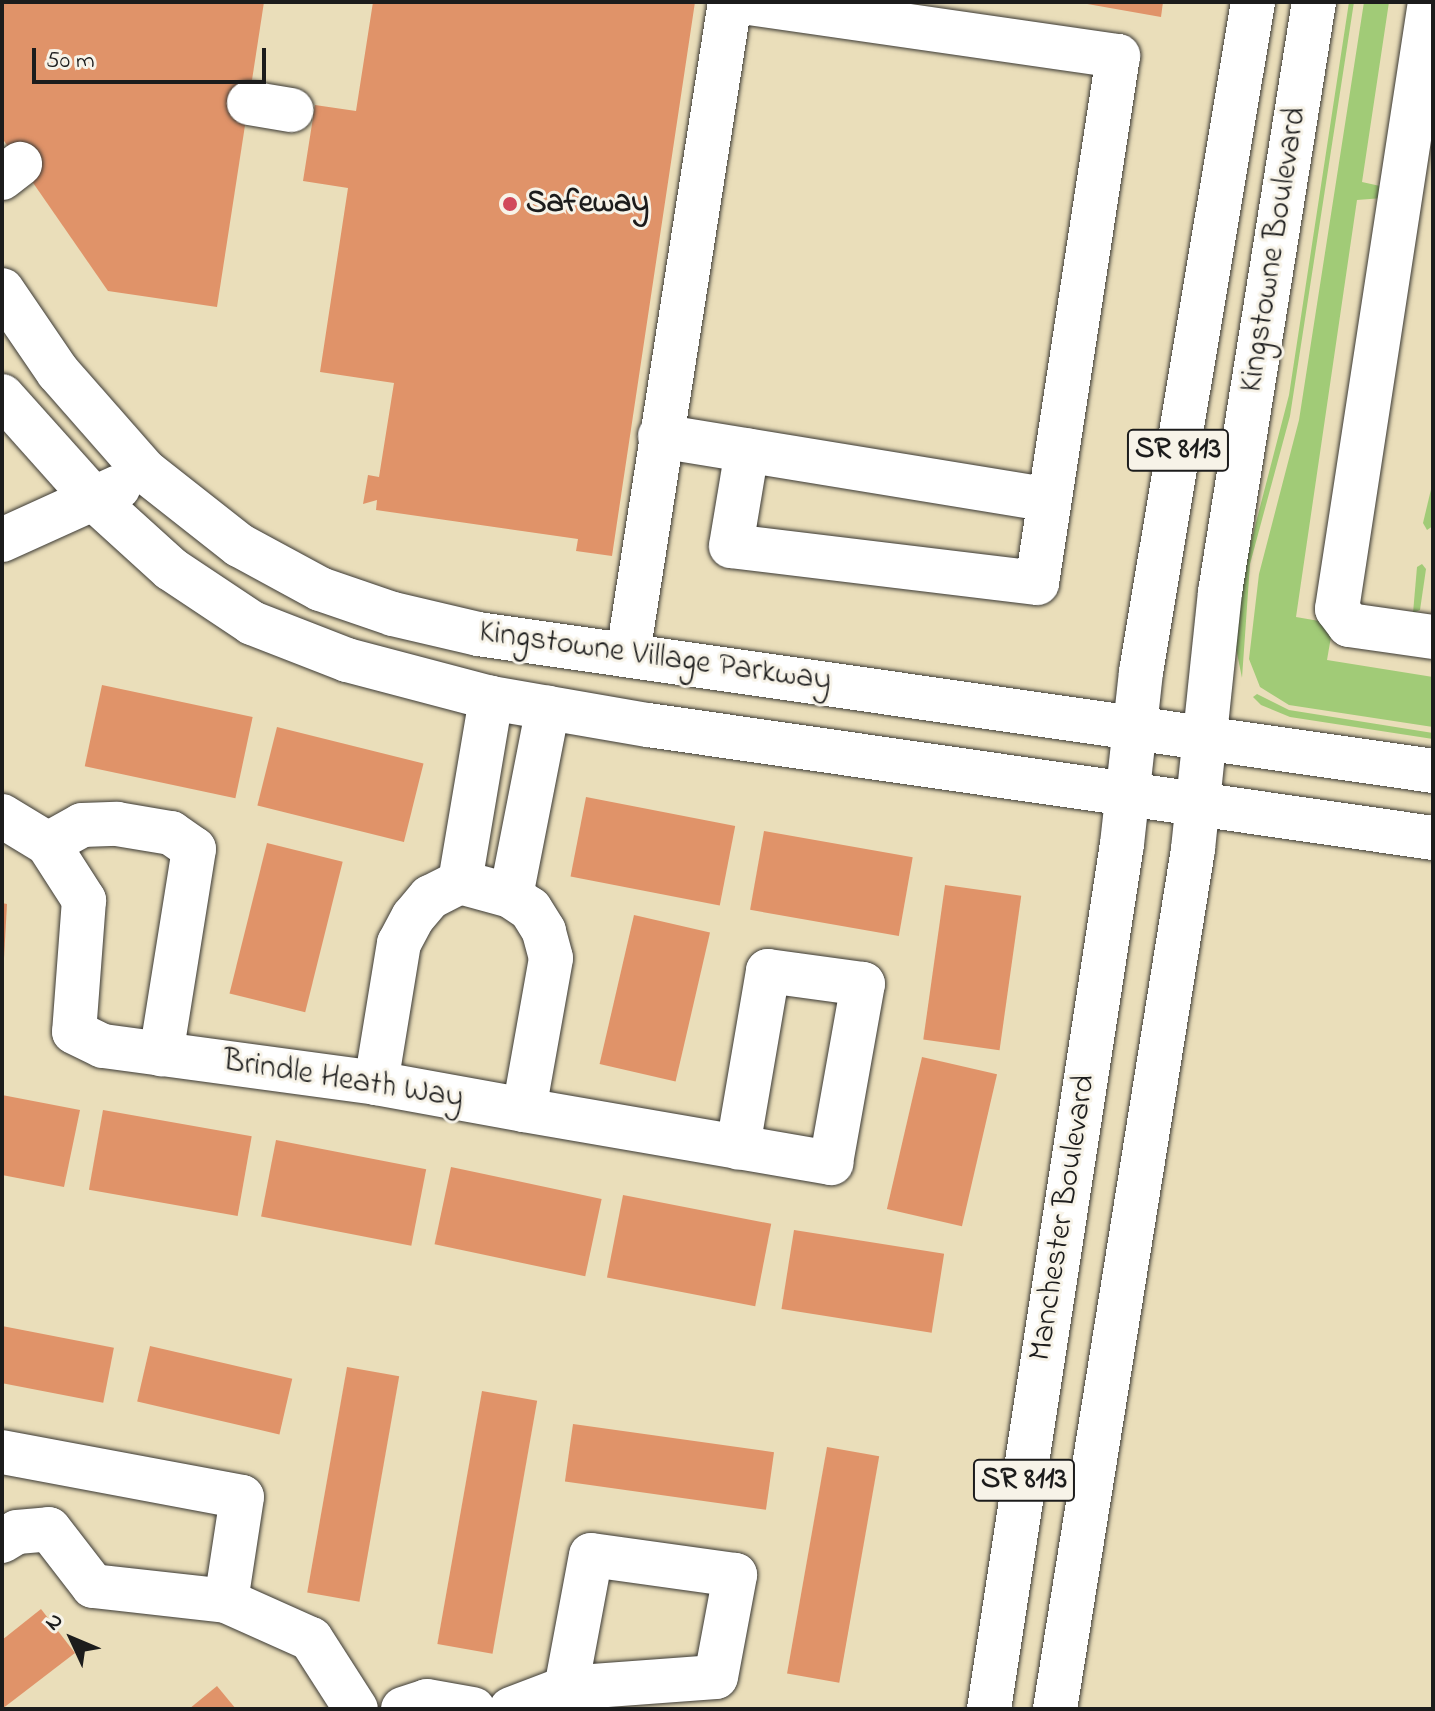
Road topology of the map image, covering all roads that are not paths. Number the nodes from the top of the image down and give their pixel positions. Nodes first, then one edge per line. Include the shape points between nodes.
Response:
1 (730, 2) edge
2 (743, 2) edge
3 (1253, 2) edge
4 (1314, 2) edge
5 (1430, 2) edge
6 (910, 14) edge
7 (249, 103) dead end
8 (291, 110) dead end
9 (2, 290) edge
10 (2, 396) edge
11 (660, 436) junction
12 (747, 450) junction
13 (145, 471) junction
14 (1049, 500) junction
15 (96, 501) junction
16 (2, 540) edge
17 (1433, 637) edge
18 (628, 654) junction
19 (491, 698) junction
20 (548, 708) junction
21 (1136, 727) junction
22 (1203, 736) junction
23 (1433, 771) edge
24 (1128, 794) junction
25 (1197, 804) junction
26 (2, 816) edge
27 (1433, 838) edge
28 (48, 844) junction
29 (460, 882) junction
30 (511, 896) junction
31 (161, 1054) junction
32 (376, 1083) junction
33 (524, 1110) junction
34 (738, 1147) dead end
35 (2, 1452) edge
36 (2, 1541) edge
37 (226, 1601) junction
38 (566, 1688) dead end
39 (356, 1709) edge
40 (403, 1709) edge
41 (473, 1709) edge
42 (511, 1709) edge
43 (989, 1709) edge
44 (1055, 1709) edge

1 - 11 street
2 - 6 street
3 - 21 street, Kingstowne Boulevard / SR 8113
4 - 22 street, Kingstowne Boulevard / SR 8113 via 1220,592
5 - 17 street via 1337,609 1349,625
6 - 14 street via 1118,56
7 - 8 street
9 - 13 street, Kingstowne Village Parkway via 58,372
10 - 15 street, Kingstowne Village Parkway
11 - 12 street
11 - 18 street
12 - 14 street
12 - 14 street via 731,546 1037,583
13 - 15 street
13 - 18 street, Kingstowne Village Parkway via 239,545 320,589 393,614 478,634
15 - 16 street
15 - 19 street, Kingstowne Village Parkway via 171,569 252,623 347,660
18 - 21 street, Kingstowne Village Parkway
19 - 20 street, Kingstowne Village Parkway
19 - 29 street
20 - 24 street, Kingstowne Village Parkway
20 - 30 street
21 - 22 street, Kingstowne Village Parkway
21 - 24 street, Manchester Boulevard / SR 8113
22 - 23 street, Kingstowne Village Parkway
22 - 25 street, SR 8113
24 - 25 street, Kingstowne Village Parkway
24 - 43 street, Manchester Boulevard / SR 8113
25 - 27 street, Kingstowne Village Parkway
25 - 44 street, SR 8113
26 - 28 street, Brindle Heath Way
28 - 31 street, Brindle Heath Way via 84,900 74,1032 103,1046
28 - 31 street via 82,825 117,824 171,833 194,849
29 - 30 street
29 - 32 street via 430,897 399,943
30 - 33 street via 530,909 544,931 551,958
31 - 32 street, Brindle Heath Way
32 - 33 street, Brindle Heath Way
33 - 34 street, Brindle Heath Way
35 - 37 street via 242,1497
36 - 37 street via 17,1532 49,1529 93,1586
37 - 39 street via 311,1639
38 - 42 street
40 - 41 street via 427,1701

